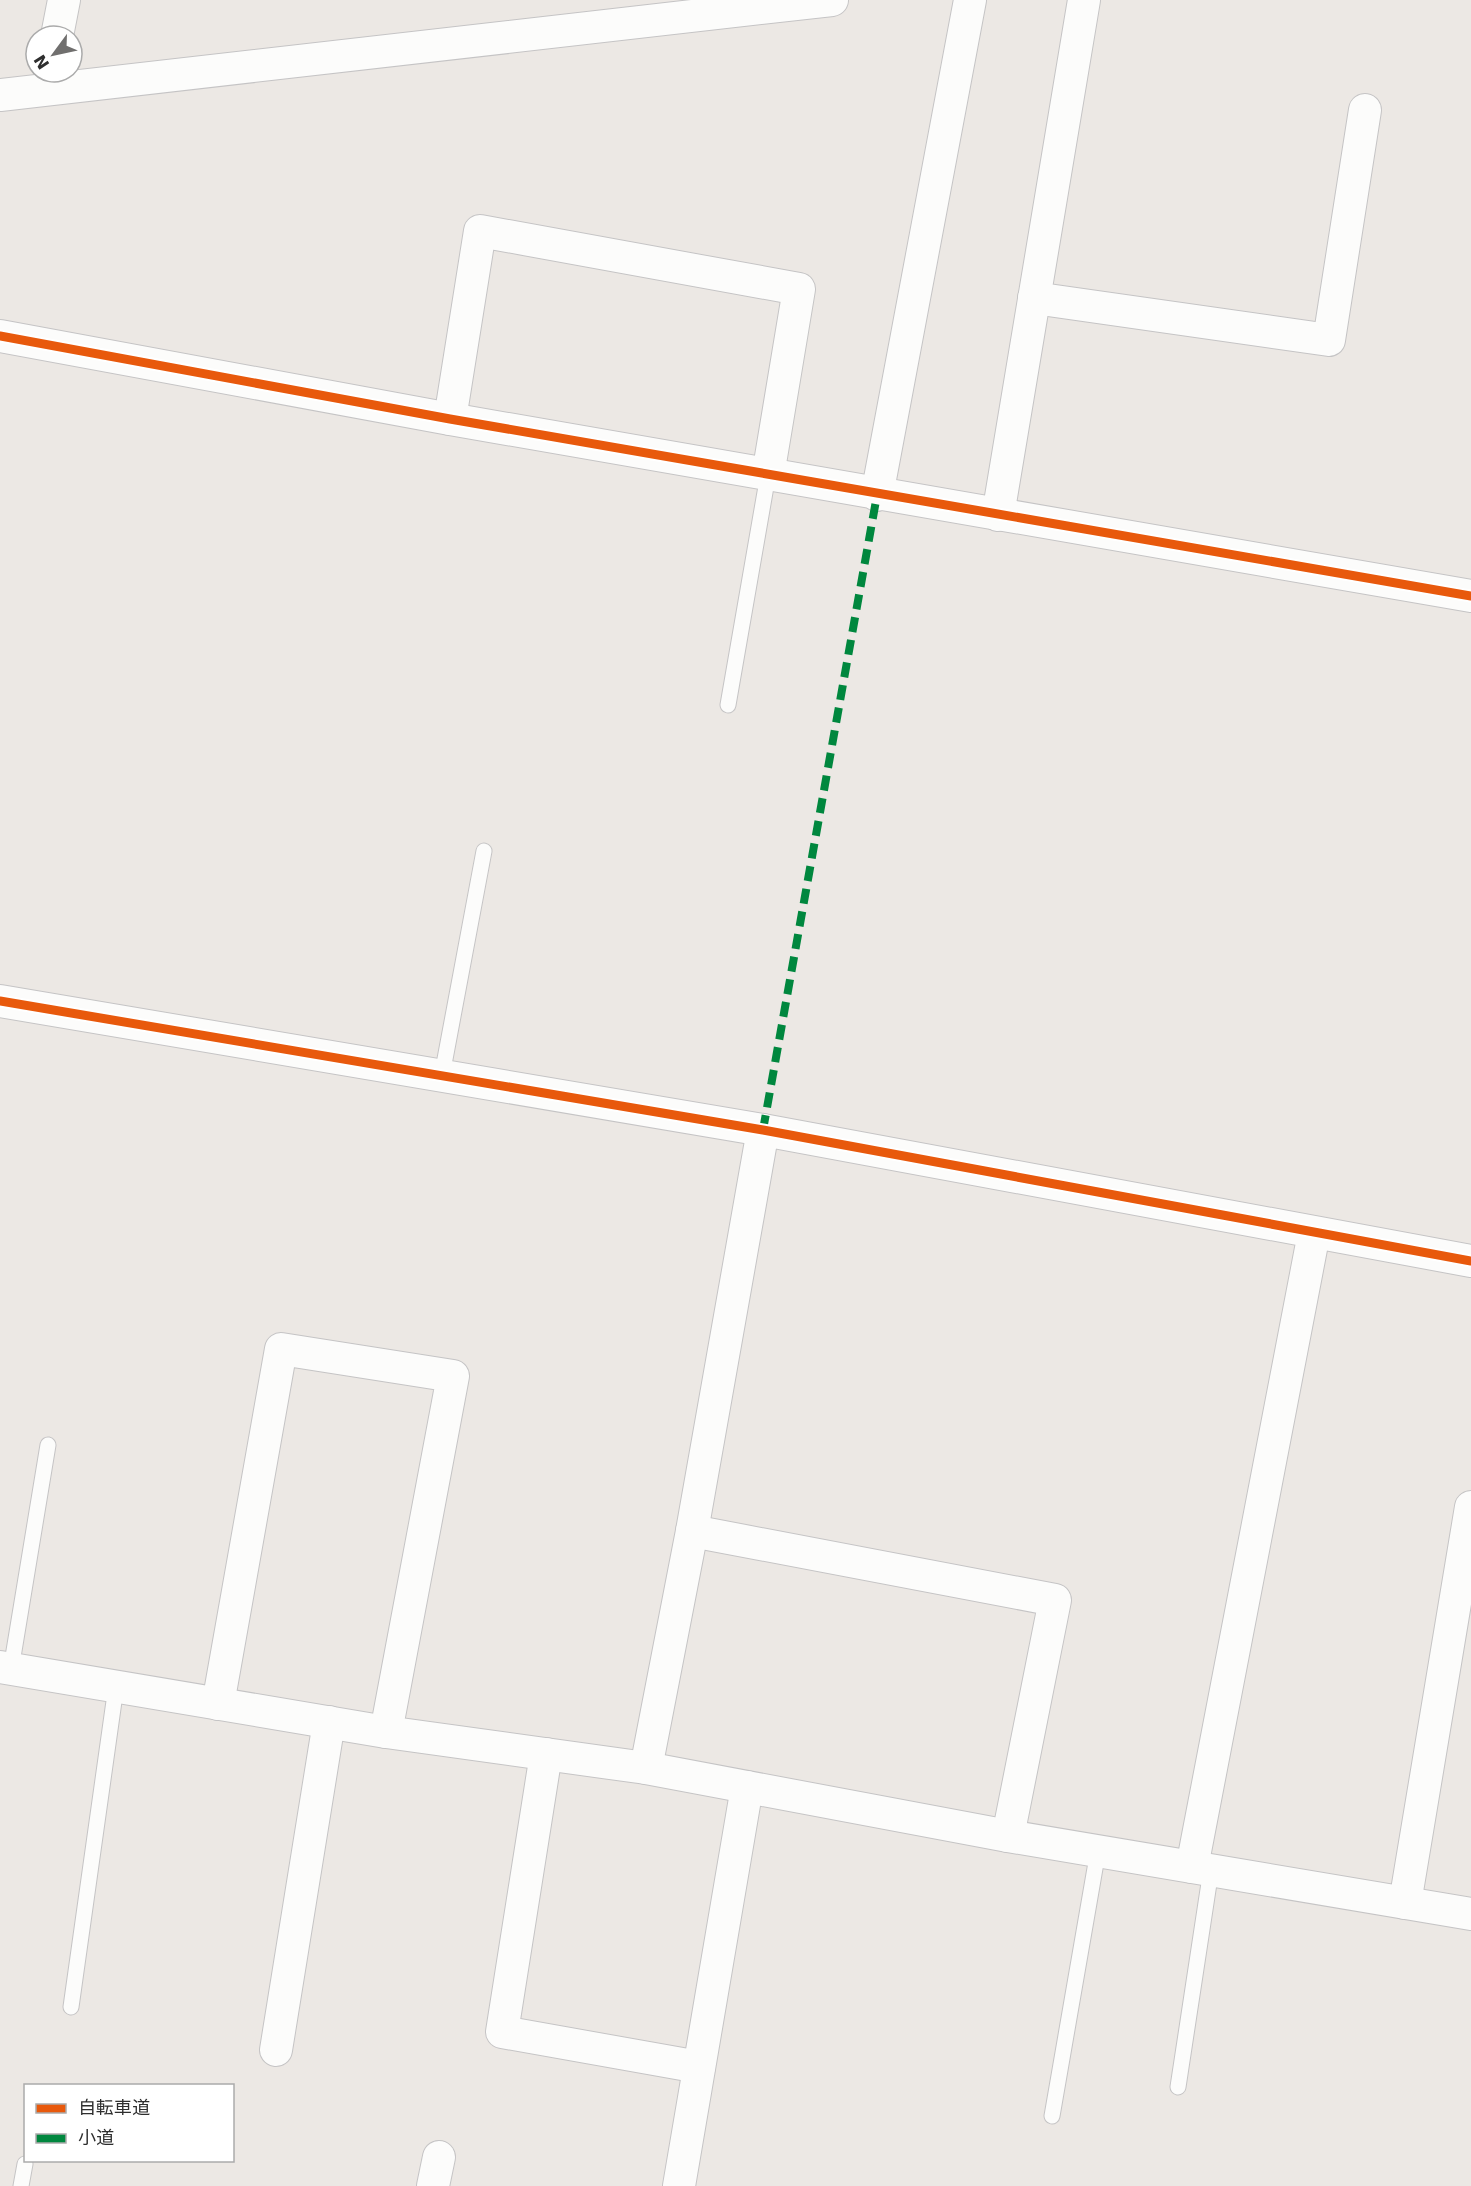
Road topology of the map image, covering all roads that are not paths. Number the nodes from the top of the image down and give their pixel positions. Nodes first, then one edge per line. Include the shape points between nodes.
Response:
1 (64, 0) edge
2 (832, 0) edge
3 (970, 0) edge
4 (1084, 0) edge
5 (59, 24) edge
6 (84, 76) edge
7 (36, 84) edge
8 (0, 95) edge
9 (1365, 110) dead end
10 (1034, 298) junction
11 (0, 336) edge
12 (450, 419) junction
13 (768, 475) junction
14 (877, 495) junction
15 (998, 515) junction
16 (1471, 596) edge
17 (728, 705) dead end
18 (484, 850) dead end
19 (0, 1001) edge
20 (442, 1075) junction
21 (763, 1130) junction
22 (1314, 1233) junction
23 (1471, 1261) edge
24 (48, 1444) dead end
25 (1471, 1507) edge
26 (692, 1531) junction
27 (6, 1668) edge
28 (116, 1687) junction
29 (218, 1704) junction
30 (329, 1722) junction
31 (386, 1732) junction
32 (546, 1754) junction
33 (646, 1768) junction
34 (747, 1787) junction
35 (1008, 1836) junction
36 (1098, 1851) junction
37 (1202, 1869) junction
38 (1405, 1903) junction
39 (1471, 1914) edge
40 (71, 2007) dead end
41 (276, 2050) dead end
42 (699, 2067) junction
43 (1178, 2087) dead end
44 (1052, 2116) dead end
45 (25, 2164) dead end
46 (21, 2186) edge
47 (679, 2186) edge

1 - 5 street
2 - 6 street
3 - 14 street
4 - 10 street
7 - 8 street
9 - 10 street via 1329,340
10 - 15 street
11 - 12 street
12 - 13 street
12 - 13 street via 480,231 799,289
13 - 14 street
13 - 17 lane
14 - 15 street
15 - 16 street
18 - 20 lane
19 - 20 street
20 - 21 street
21 - 22 street
21 - 26 street
22 - 23 street
22 - 37 street
24 - 27 lane
25 - 38 street
26 - 33 street
26 - 35 street via 1055,1600
27 - 28 street
28 - 29 street
28 - 40 lane
29 - 30 street
29 - 31 street via 281,1349 453,1376
30 - 31 street
30 - 41 street
31 - 32 street
32 - 33 street
32 - 42 street via 502,2032
33 - 34 street
34 - 35 street
34 - 42 street
35 - 36 street
36 - 37 street
36 - 44 lane
37 - 38 street
37 - 43 lane
38 - 39 street
42 - 47 street
45 - 46 lane

